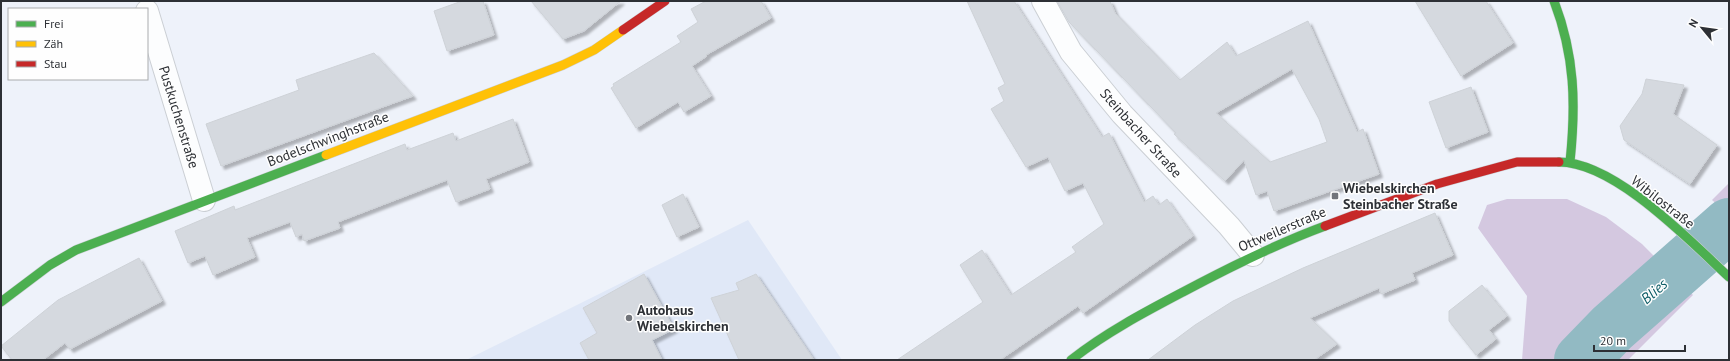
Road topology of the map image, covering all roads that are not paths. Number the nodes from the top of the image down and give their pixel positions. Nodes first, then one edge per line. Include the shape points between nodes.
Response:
1 (665, 1) edge
2 (1043, 1) edge
3 (1554, 1) edge
4 (148, 13) edge
5 (1570, 162) junction
6 (204, 200) junction
7 (1253, 255) junction
8 (1729, 277) edge
9 (1, 302) edge
10 (1071, 360) edge

1 - 6 main road, Bodelschwinghstraße via 594,50 563,65
2 - 7 street, Steinbacher Straße via 1071,52 1122,114 1229,226
3 - 5 main road via 1570,46 1575,81
4 - 6 street, Pustkuchenstraße
5 - 7 main road, Ottweilerstraße via 1517,162 1437,184
5 - 8 main road, Wibilostraße via 1605,176 1642,199
6 - 9 main road, Bodelschwinghstraße via 76,250 50,265
7 - 10 main road, Ottweilerstraße via 1147,311

